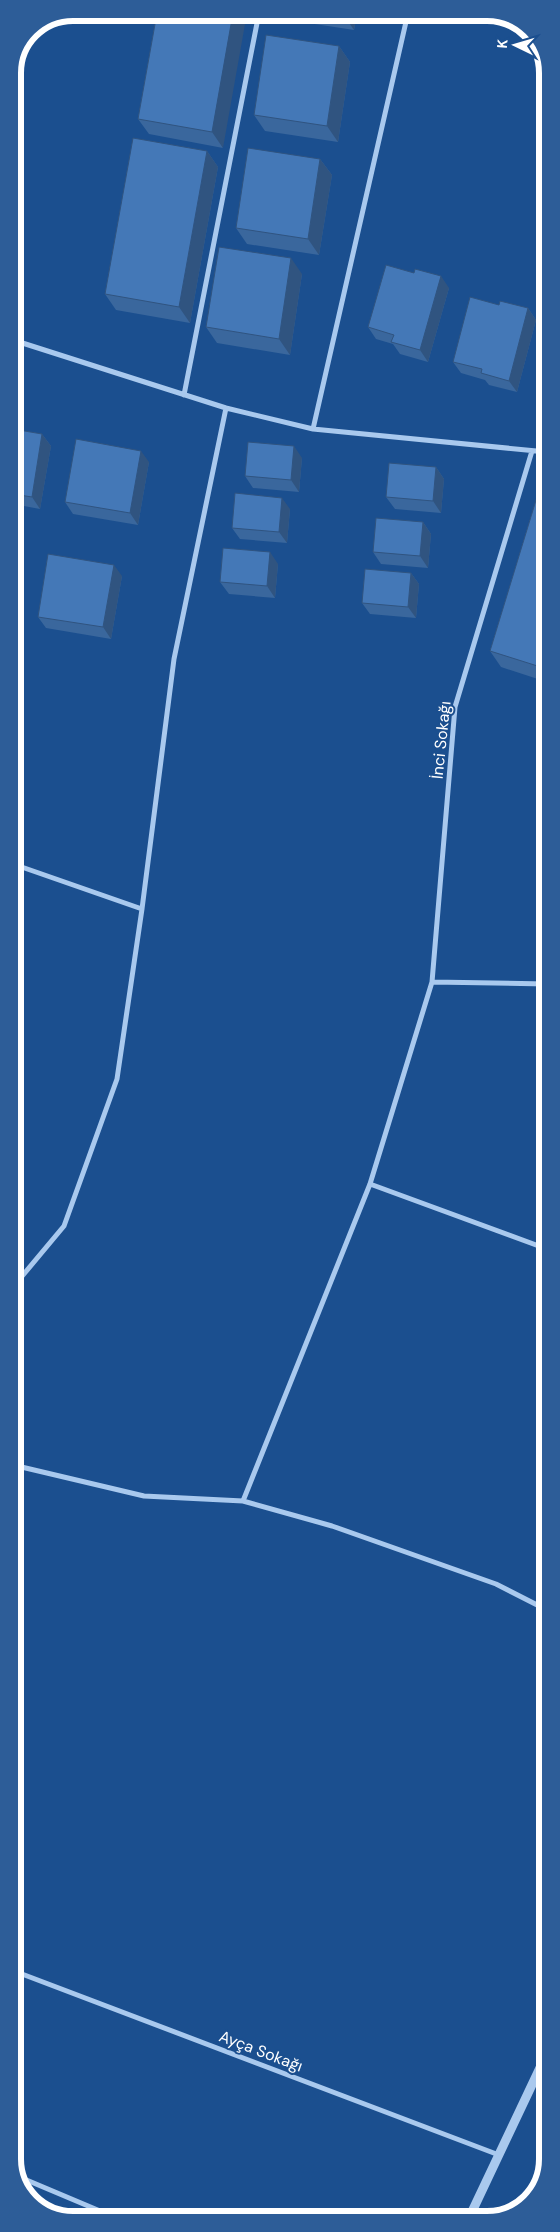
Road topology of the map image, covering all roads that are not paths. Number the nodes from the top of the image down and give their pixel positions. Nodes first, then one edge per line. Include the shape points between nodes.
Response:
1 (257, 21) edge
2 (406, 21) edge
3 (21, 343) edge
4 (184, 395) junction
5 (226, 408) junction
6 (313, 429) junction
7 (532, 452) junction
8 (539, 452) edge
9 (21, 867) edge
10 (142, 909) junction
11 (432, 982) junction
12 (539, 984) edge
13 (370, 1184) junction
14 (539, 1246) edge
15 (21, 1277) edge
16 (21, 1467) edge
17 (243, 1502) junction
18 (539, 1606) edge
19 (21, 1974) edge
20 (539, 2072) edge
21 (499, 2155) junction
22 (26, 2180) edge
23 (100, 2211) edge
24 (471, 2211) edge

1 - 4 street
2 - 6 street
3 - 4 street
4 - 5 street
5 - 6 street
5 - 10 street via 174,659
6 - 7 street
7 - 8 street
7 - 11 street, İnci Sokağı via 454,707
9 - 10 street
10 - 15 street via 117,1079 64,1226
11 - 12 street
11 - 13 street, İnci Sokağı
13 - 14 street
13 - 17 street, İnci Sokağı
16 - 17 street via 144,1496
17 - 18 street via 332,1526 496,1584
19 - 21 street, Ayça Sokağı
20 - 21 street
21 - 24 street
22 - 23 street

